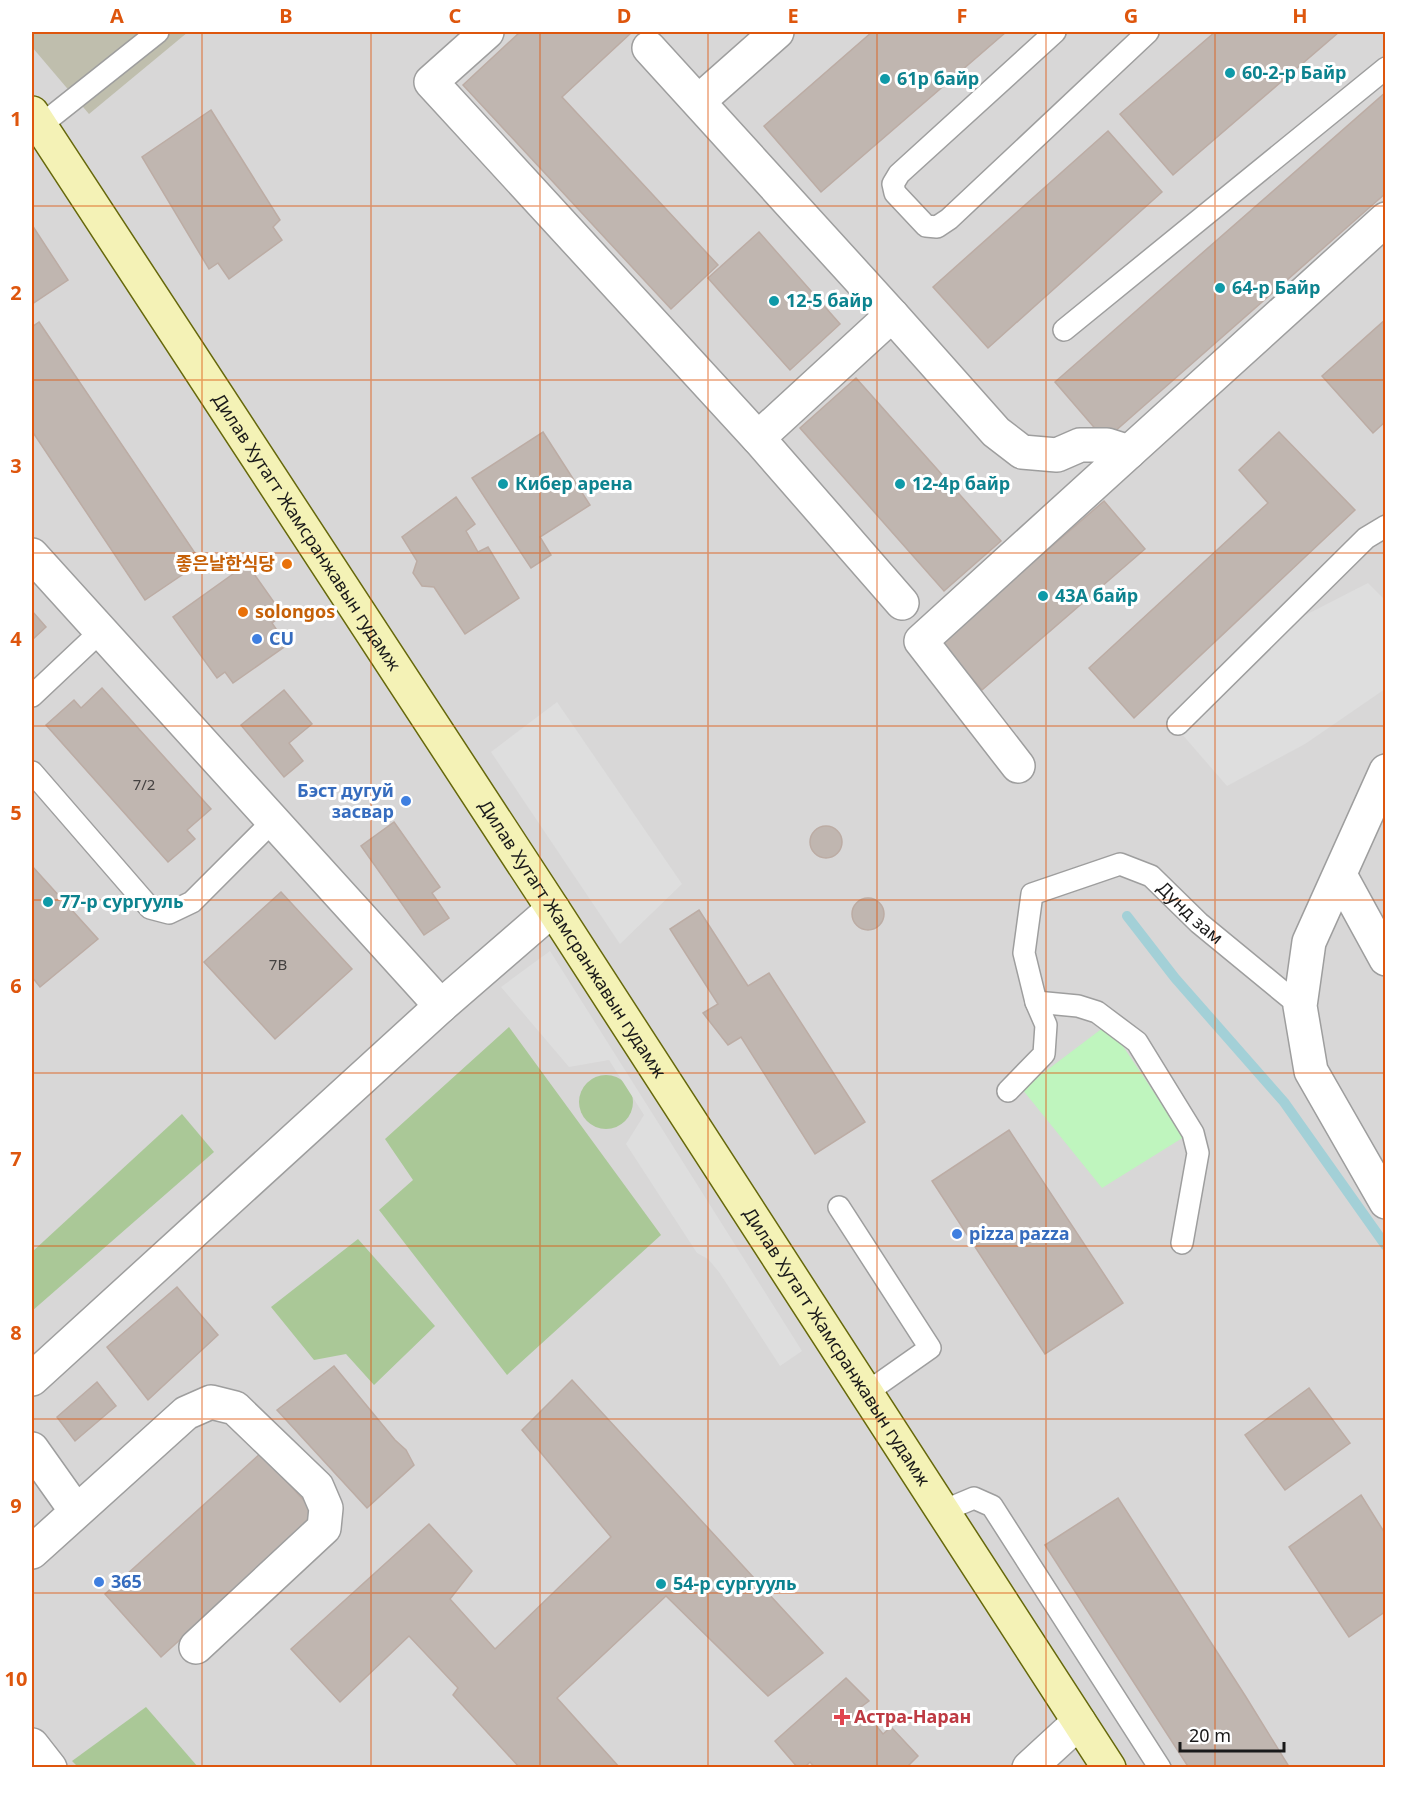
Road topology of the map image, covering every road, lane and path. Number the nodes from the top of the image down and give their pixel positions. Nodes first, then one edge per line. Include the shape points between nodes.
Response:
1 (158, 32) edge
2 (487, 32) edge
3 (777, 32) edge
4 (1056, 32) edge
5 (1148, 32) edge
6 (649, 48) dead end
7 (1386, 68) edge
8 (699, 101) junction
9 (36, 119) edge
10 (1386, 219) edge
11 (892, 315) junction
12 (1064, 330) dead end
13 (758, 438) junction
14 (1129, 452) junction
15 (1386, 526) edge
16 (32, 555) edge
17 (902, 603) dead end
18 (101, 631) junction
19 (32, 696) edge
20 (1178, 724) dead end
21 (1018, 766) dead end
22 (1386, 771) edge
23 (32, 772) edge
24 (273, 821) junction
25 (1340, 875) junction
26 (553, 909) junction
27 (1386, 959) edge
28 (1036, 1002) junction
29 (441, 1006) junction
30 (1300, 1006) junction
31 (1008, 1091) dead end
32 (1386, 1202) edge
33 (839, 1208) dead end
34 (1182, 1243) dead end
35 (32, 1379) edge
36 (866, 1393) junction
37 (32, 1449) edge
38 (76, 1510) junction
39 (943, 1512) junction
40 (32, 1552) edge
41 (195, 1647) dead end
42 (1079, 1722) junction
43 (1029, 1767) edge
44 (1109, 1767) edge
45 (1160, 1767) edge

1 - 9 lane
2 - 13 street via 431,82
3 - 8 street
4 - 5 lane via 892,184 895,193 926,226 937,227 949,219
6 - 8 street
7 - 12 lane
8 - 11 street
9 - 26 main road, Дилав Хутагт Жамсранжавын гудамж
10 - 14 street
11 - 13 street
11 - 14 street via 996,432 1022,452 1057,455 1080,445 1107,445
13 - 17 street
14 - 21 street via 921,641
15 - 20 lane via 1366,538
16 - 18 street
18 - 19 lane
18 - 24 street
22 - 25 street
23 - 24 lane via 150,908 169,913 192,902
24 - 29 street
25 - 27 street
25 - 30 street via 1309,942
26 - 29 street
26 - 36 main road, Дилав Хутагт Жамсранжавын гудамж
28 - 30 lane, Дунд зам via 1024,953 1032,894 1120,864 1151,876 1199,923
28 - 31 lane, Дунд зам via 1046,1025 1044,1054
28 - 34 lane via 1097,1012 1137,1042 1193,1133 1198,1153
29 - 35 street
30 - 32 street via 1311,1071
33 - 36 lane via 930,1348
36 - 39 main road, Дилав Хутагт Жамсранжавын гудамж
37 - 38 street
38 - 40 street
38 - 41 street via 186,1413 212,1402 235,1408 316,1486 326,1508 324,1528
39 - 42 main road, Дилав Хутагт Жамсранжавын гудамж
39 - 45 lane via 974,1498 992,1506
42 - 43 street
42 - 44 main road, Дилав Хутагт Жамсранжавын гудамж

